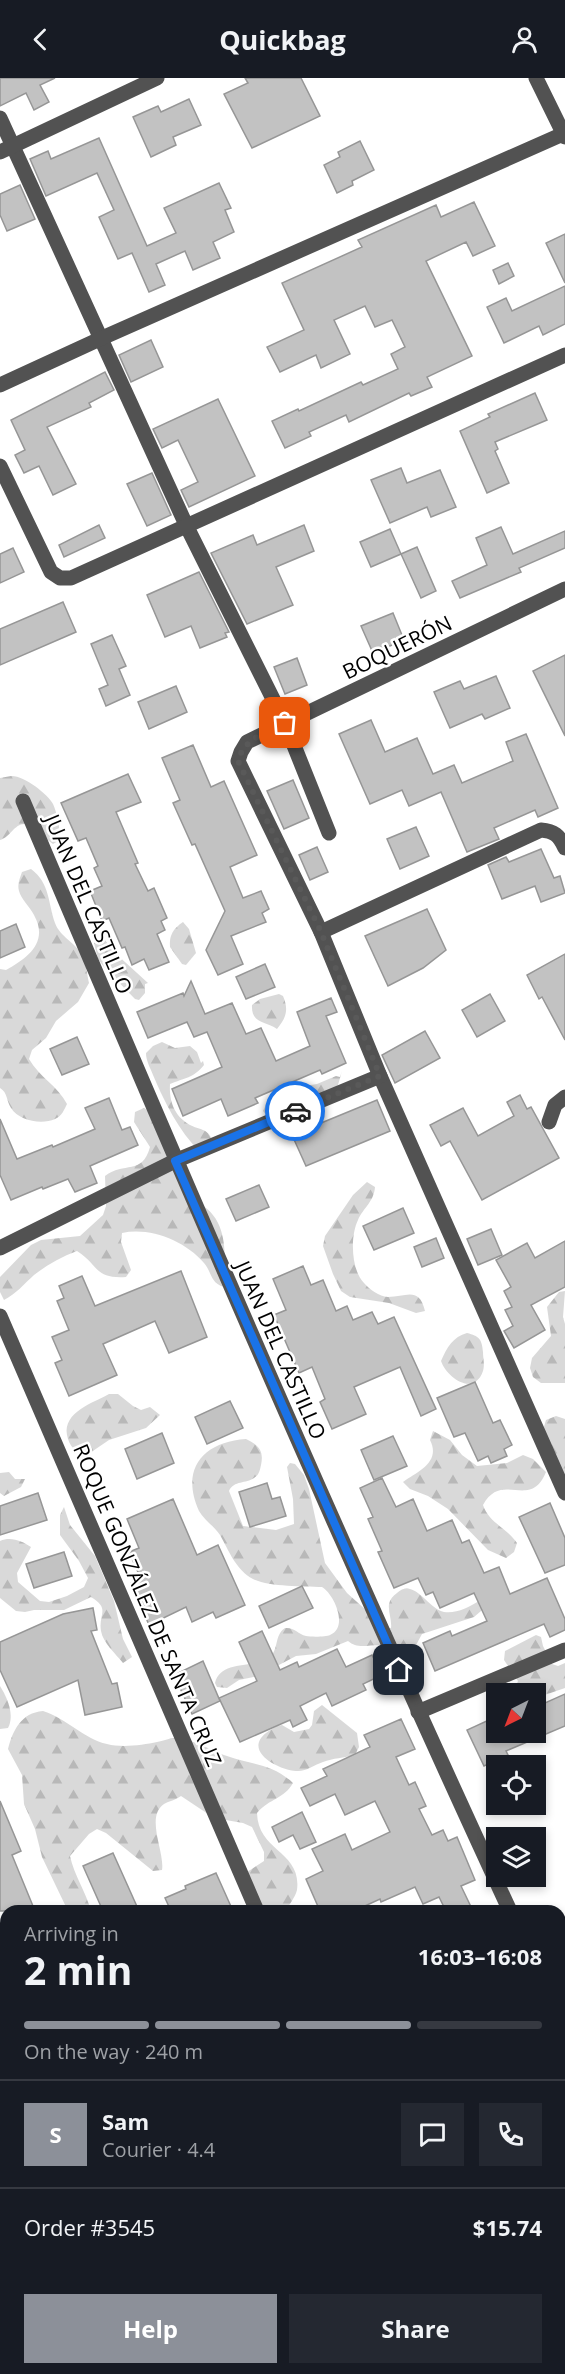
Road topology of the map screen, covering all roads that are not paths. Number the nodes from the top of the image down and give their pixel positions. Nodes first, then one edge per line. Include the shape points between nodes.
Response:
1 (157, 78) edge
2 (536, 78) edge
3 (0, 118) edge
4 (564, 135) edge
5 (7, 149) edge
6 (102, 338) junction
7 (564, 359) edge
8 (0, 385) edge
9 (0, 466) edge
10 (5, 493) edge
11 (187, 527) junction
12 (565, 589) edge
13 (285, 723) junction
14 (23, 801) dead end
15 (329, 833) dead end
16 (565, 848) edge
17 (321, 932) junction
18 (380, 1076) junction
19 (565, 1098) edge
20 (549, 1122) dead end
21 (175, 1161) junction
22 (0, 1248) edge
23 (0, 1316) edge
24 (565, 1493) edge
25 (565, 1650) edge
26 (418, 1712) junction
27 (254, 1905) edge
28 (507, 1905) edge

1 - 5 street
2 - 4 street
3 - 5 street
4 - 6 street
5 - 6 street
6 - 8 street
6 - 11 street
7 - 11 street
9 - 10 street
10 - 11 street via 51,572 60,578 71,578
11 - 13 street
12 - 13 street, BOQUERÓN
13 - 15 street
13 - 17 street, BOQUERÓN via 247,742 238,761
14 - 21 street, JUAN DEL CASTILLO
16 - 17 street via 552,830 541,830
17 - 18 street
18 - 21 street
18 - 24 street
19 - 20 street via 555,1106
21 - 22 street
21 - 26 street, JUAN DEL CASTILLO
23 - 27 street, ROQUE GONZÁLEZ DE SANTA CRUZ
25 - 26 street
26 - 28 street, JUAN DEL CASTILLO

